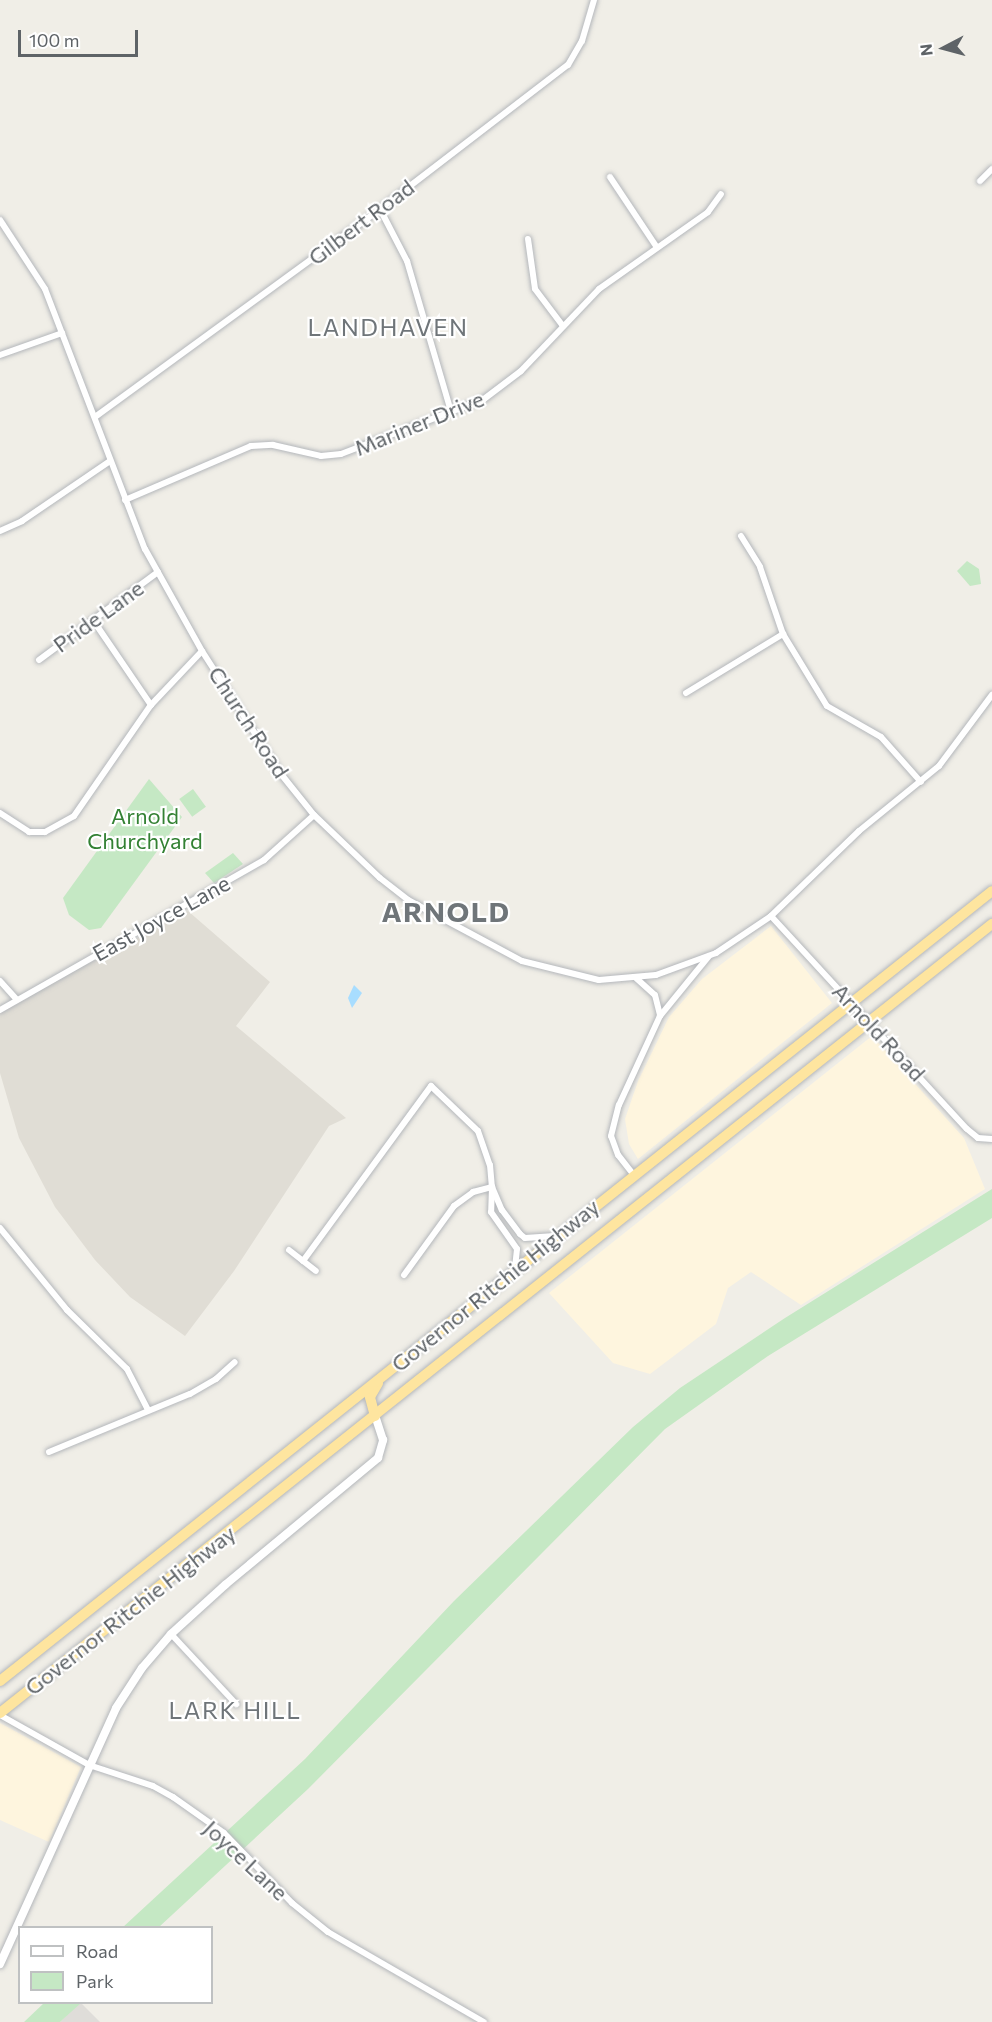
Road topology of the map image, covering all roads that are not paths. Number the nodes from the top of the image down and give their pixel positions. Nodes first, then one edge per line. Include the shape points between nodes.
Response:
1 (594, 0) edge
2 (992, 169) edge
3 (610, 177) dead end
4 (980, 181) dead end
5 (721, 194) dead end
6 (380, 209) junction
7 (0, 220) edge
8 (528, 239) dead end
9 (656, 246) junction
10 (563, 326) junction
11 (62, 333) junction
12 (0, 355) edge
13 (451, 411) junction
14 (95, 417) junction
15 (110, 461) junction
16 (125, 500) junction
17 (0, 531) edge
18 (741, 536) dead end
19 (158, 572) junction
20 (93, 620) junction
21 (783, 634) junction
22 (202, 651) junction
23 (39, 660) dead end
24 (686, 693) dead end
25 (992, 695) edge
26 (151, 705) junction
27 (921, 782) junction
28 (0, 813) edge
29 (314, 815) junction
30 (992, 891) edge
31 (771, 916) junction
32 (992, 924) edge
33 (710, 956) junction
34 (636, 978) junction
35 (0, 981) edge
36 (16, 999) junction
37 (851, 1003) junction
38 (0, 1010) edge
39 (660, 1016) junction
40 (870, 1023) junction
41 (992, 1139) edge
42 (633, 1174) junction
43 (492, 1187) junction
44 (0, 1228) edge
45 (555, 1236) junction
46 (290, 1251) dead end
47 (303, 1261) junction
48 (515, 1268) junction
49 (316, 1271) dead end
50 (404, 1275) dead end
51 (235, 1362) dead end
52 (380, 1379) junction
53 (148, 1410) junction
54 (375, 1416) junction
55 (49, 1452) dead end
56 (171, 1634) junction
57 (19, 1666) junction
58 (0, 1681) edge
59 (0, 1690) edge
60 (236, 1704) dead end
61 (0, 1714) edge
62 (89, 1765) junction
63 (0, 1964) edge
64 (484, 2022) edge

1 - 6 street, Gilbert Road via 582,41 568,65
2 - 4 street
3 - 9 street
5 - 9 street, Mariner Drive via 708,212
6 - 13 street via 407,261
6 - 14 street, Gilbert Road
7 - 11 street, Church Road via 45,290
8 - 10 street via 535,289
9 - 10 street, Mariner Drive via 599,290
10 - 13 street, Mariner Drive via 512,378 484,399
11 - 12 street
11 - 14 street, Church Road
13 - 16 street, Mariner Drive via 341,454 321,456 273,445 251,446
14 - 15 street, Church Road
15 - 16 street, Church Road
15 - 17 street via 22,521
16 - 19 street, Church Road
18 - 21 street via 760,567
19 - 20 street, Pride Lane
19 - 22 street, Church Road
20 - 23 street, Pride Lane
20 - 26 street
21 - 24 street
21 - 27 street via 827,706 881,737
22 - 26 street
22 - 29 street, Church Road via 251,730
25 - 27 street via 954,748
26 - 28 street via 74,816 59,827 29,832
27 - 31 street via 859,831
29 - 34 street, Church Road via 354,857 408,900 478,939 522,961 570,975 599,980
29 - 36 street, East Joyce Lane via 264,860
30 - 37 highway, Governor Ritchie Highway
31 - 33 street
31 - 37 street, Arnold Road
32 - 40 highway, Governor Ritchie Highway
33 - 34 street, Church Road via 681,968
33 - 39 street
34 - 39 street via 655,995
35 - 36 street
36 - 38 street, East Joyce Lane
37 - 40 street, Arnold Road
37 - 42 highway, Governor Ritchie Highway
39 - 42 street via 643,1047 612,1126 618,1155
40 - 41 street, Arnold Road via 973,1135
40 - 54 highway, Governor Ritchie Highway
42 - 45 highway, Governor Ritchie Highway
43 - 45 street via 502,1210 525,1238
43 - 47 street via 490,1165 478,1131 431,1086
43 - 48 street via 490,1212 517,1249
43 - 50 street via 473,1192 454,1206
44 - 53 street via 67,1310 127,1369
45 - 48 highway, Governor Ritchie Highway
46 - 47 street
47 - 49 street
48 - 52 highway, Governor Ritchie Highway
51 - 53 street via 216,1379
52 - 54 highway via 370,1397
52 - 57 highway, Governor Ritchie Highway
53 - 55 street
54 - 56 street via 383,1440 378,1458
54 - 61 highway, Governor Ritchie Highway
56 - 60 street
56 - 62 street via 116,1708
57 - 58 highway, Governor Ritchie Highway
57 - 59 highway
61 - 62 street, Joyce Lane
62 - 63 street
62 - 64 street, Joyce Lane via 173,1797 224,1833 292,1903 328,1932

